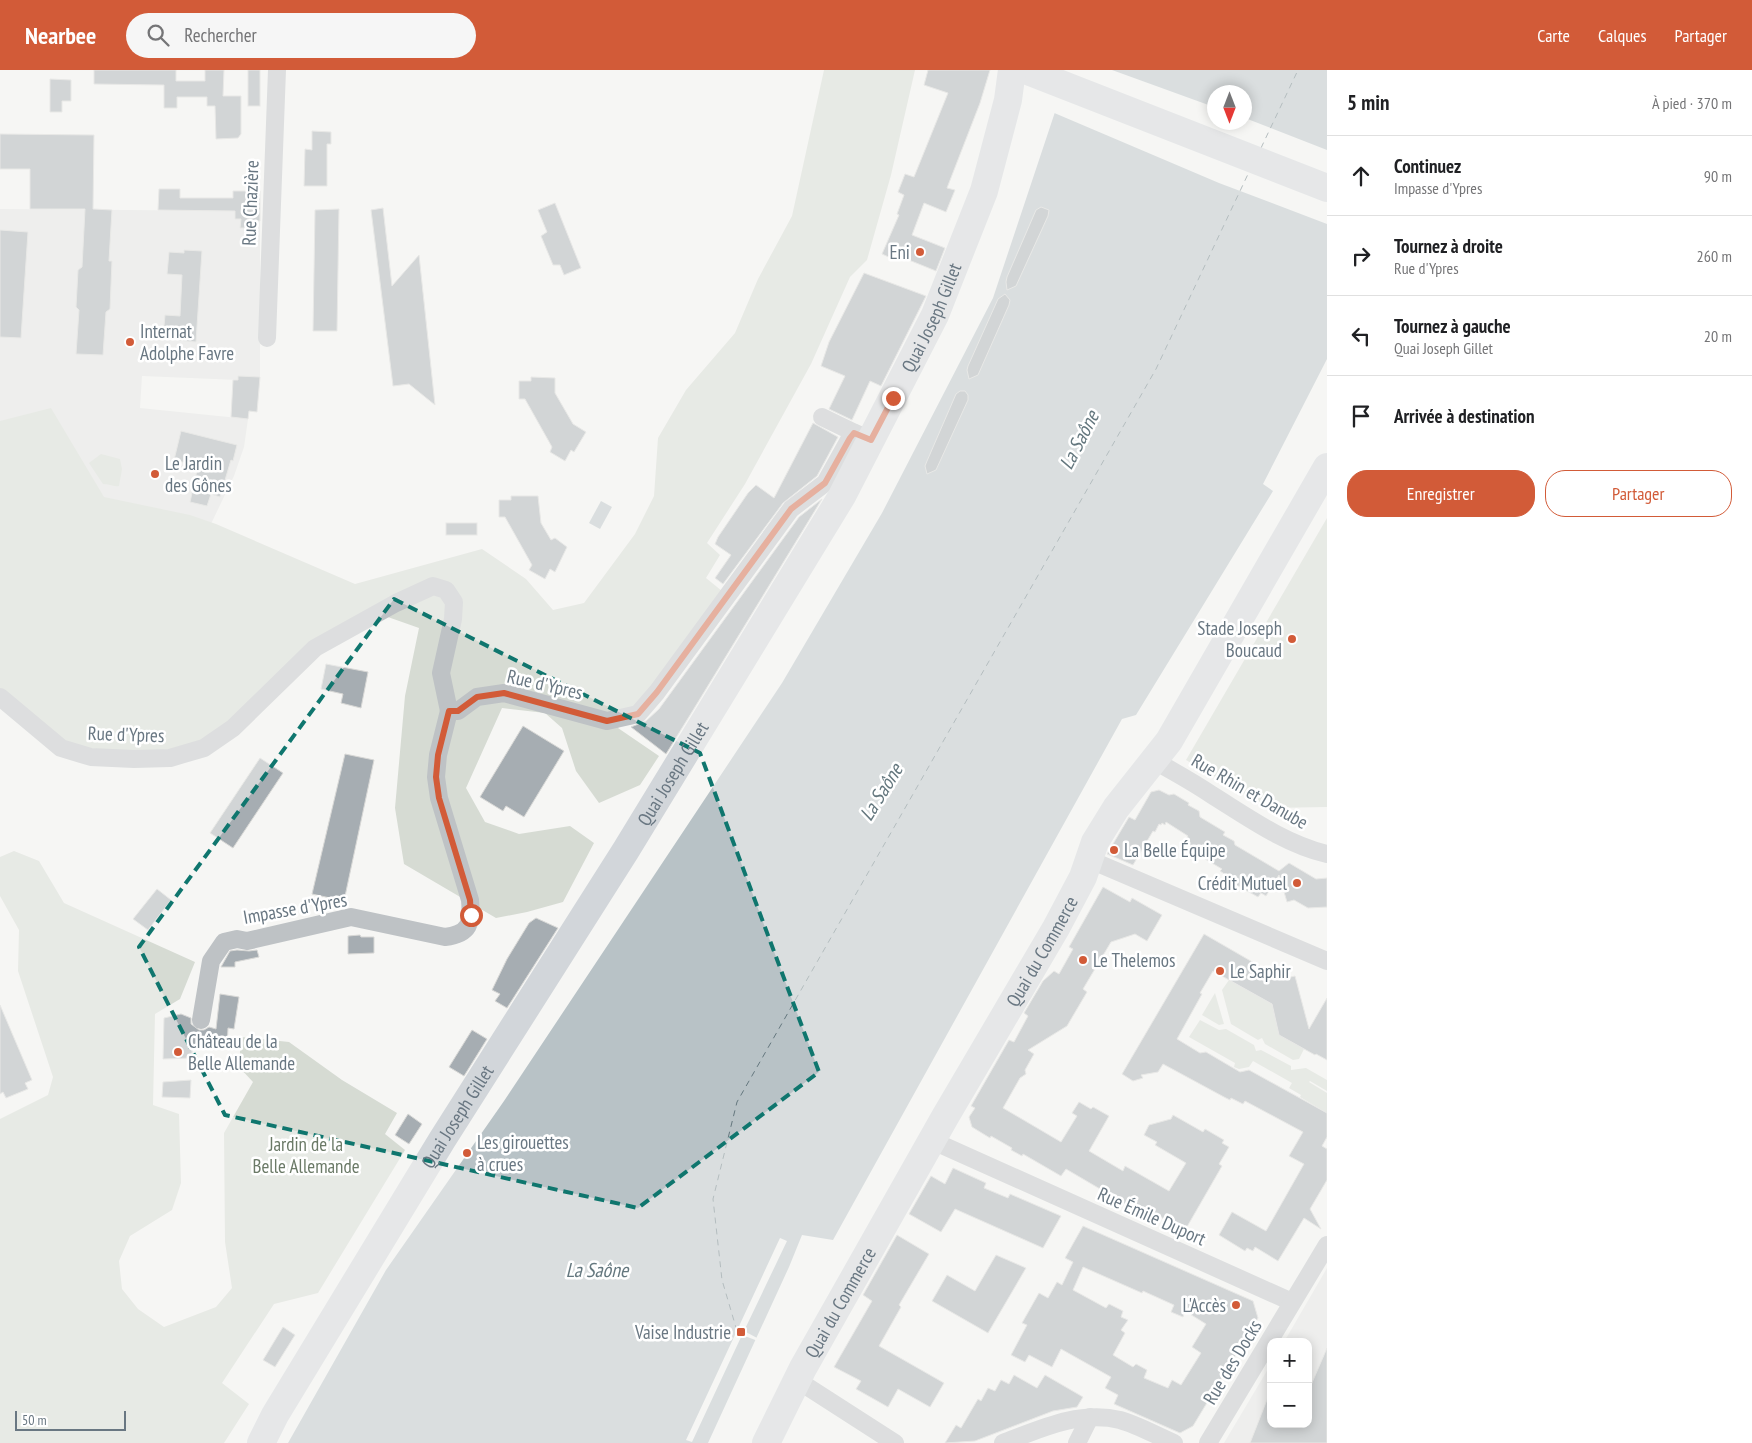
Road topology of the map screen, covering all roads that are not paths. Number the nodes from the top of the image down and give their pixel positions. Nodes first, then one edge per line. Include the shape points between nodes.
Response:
1 (277, 70) edge
2 (1012, 70) edge
3 (1034, 73) edge
4 (1327, 188) edge
5 (267, 338) dead end
6 (822, 417) dead end
7 (863, 437) junction
8 (1327, 467) edge
9 (0, 697) edge
10 (449, 711) junction
11 (1153, 760) junction
12 (1327, 854) edge
13 (1088, 859) junction
14 (1327, 961) edge
15 (202, 1020) dead end
16 (933, 1141) junction
17 (1327, 1245) edge
18 (1292, 1302) junction
19 (796, 1380) junction
20 (1090, 1418) junction
21 (261, 1443) edge
22 (766, 1443) edge
23 (895, 1443) edge
24 (1003, 1443) edge
25 (1077, 1443) edge
26 (1174, 1443) edge
27 (1208, 1443) edge

1 - 5 street, Rue Chazière
2 - 7 main road, Quai Joseph Gillet via 1008,100 984,191 935,315
3 - 4 main road
6 - 7 street
7 - 10 street, Rue d'Ypres via 850,438 825,483 791,509 638,714 607,721 504,693 477,697 458,711
7 - 21 main road, Quai Joseph Gillet via 842,496 626,850 442,1140
8 - 11 main road, Quai du Commerce via 1170,741
9 - 10 street, Rue d'Ypres via 62,748 91,757 170,758 204,748 233,728 315,648 433,586 446,590 454,602 441,672
10 - 15 street, Impasse d'Ypres via 436,777 439,798 470,900 471,915 467,928 458,935 445,937 351,917 247,941 224,942 211,961
11 - 12 street, Rue Rhin et Danube via 1281,837
11 - 13 main road, Quai du Commerce via 1116,808
13 - 14 street
13 - 16 main road, Quai du Commerce via 1083,877 1056,928
16 - 18 street, Rue Émile Duport
16 - 19 main road, Quai du Commerce
17 - 18 street
18 - 27 street, Rue des Docks
19 - 22 main road, Quai du Commerce
19 - 23 street
20 - 24 street via 1053,1424
20 - 25 street
20 - 26 street via 1122,1421

